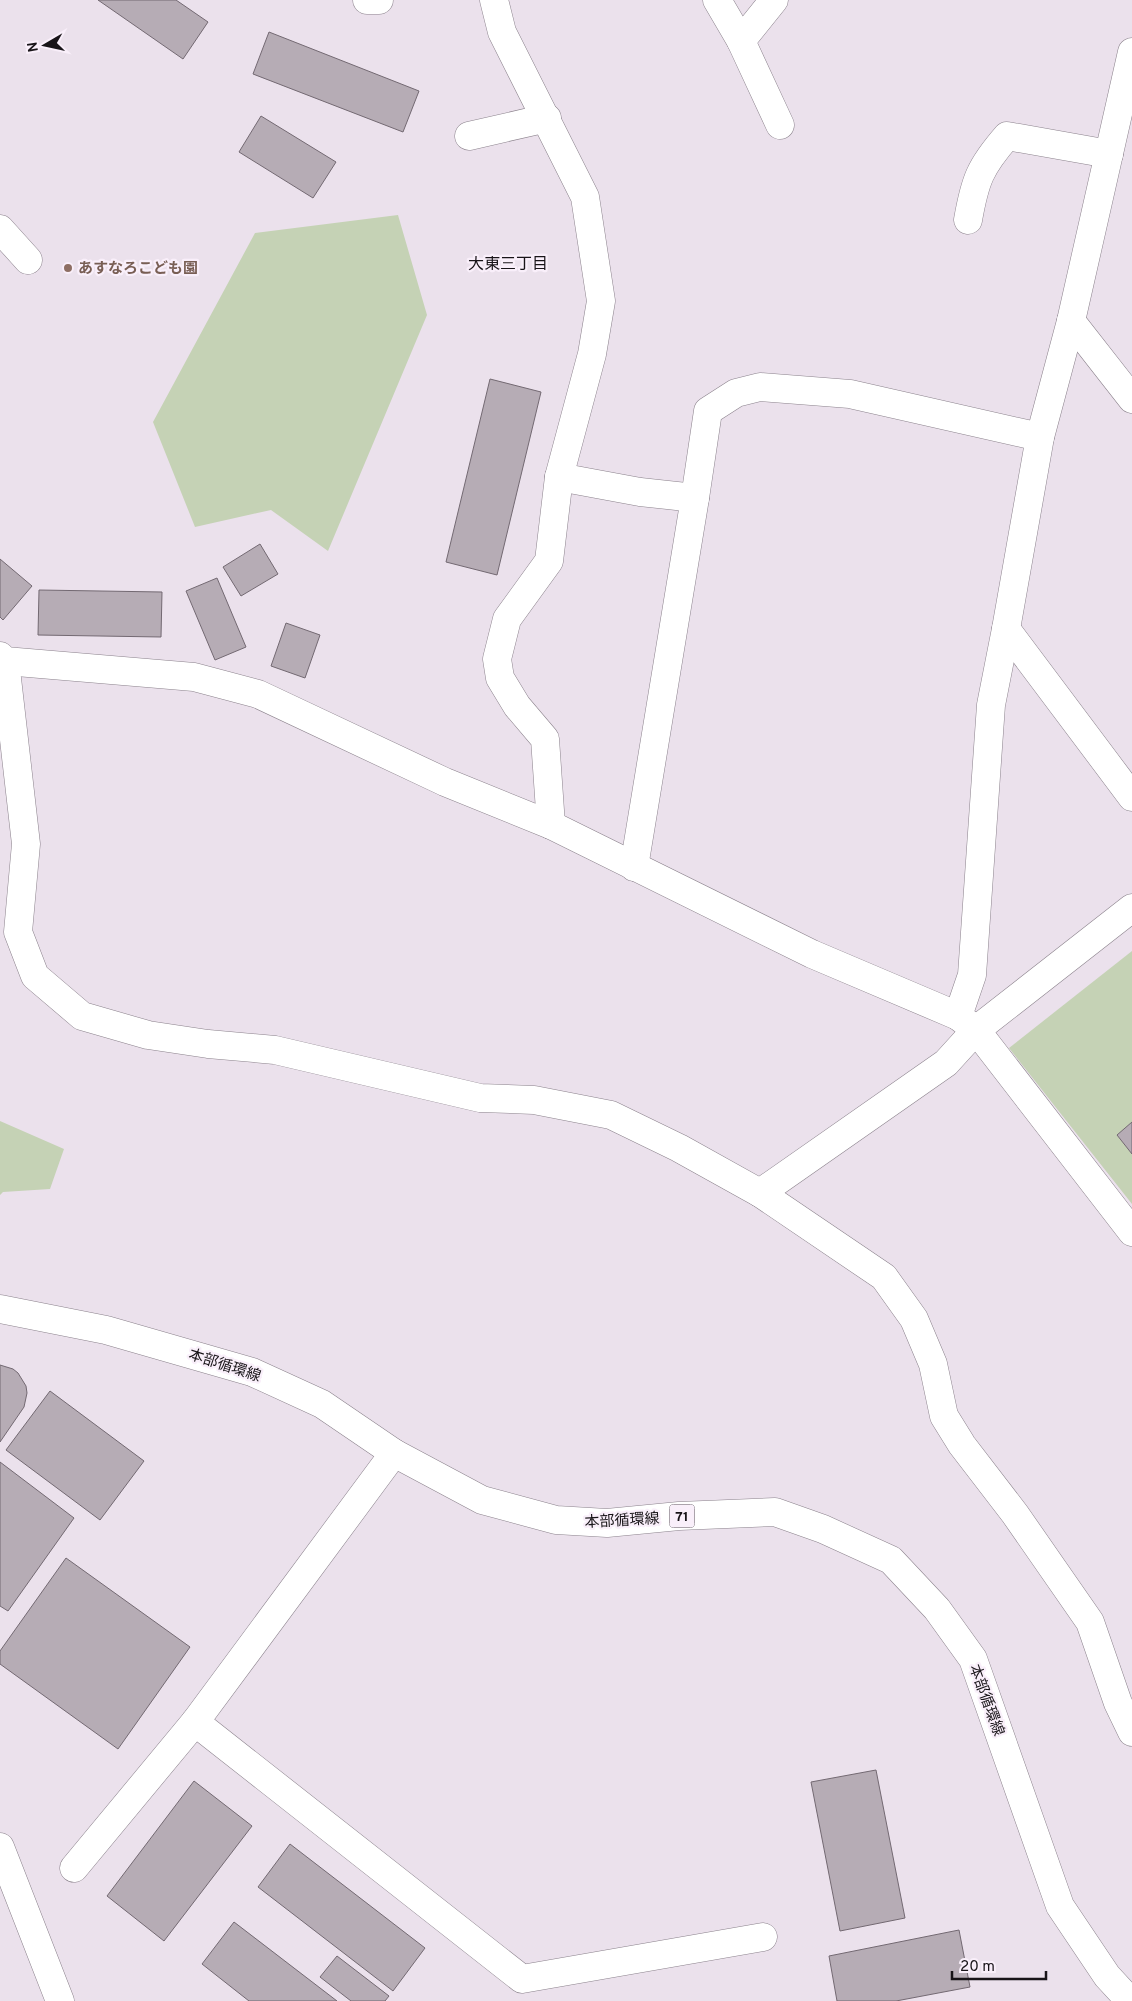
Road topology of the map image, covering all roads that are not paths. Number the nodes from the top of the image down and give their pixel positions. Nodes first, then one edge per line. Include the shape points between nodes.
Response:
1 (367, 0) edge
2 (379, 0) edge
3 (494, 0) edge
4 (717, 0) edge
5 (774, 0) edge
6 (741, 41) junction
7 (1132, 52) edge
8 (546, 118) junction
9 (780, 125) dead end
10 (469, 136) dead end
11 (1109, 154) junction
12 (968, 220) dead end
13 (0, 229) edge
14 (28, 260) dead end
15 (1071, 321) junction
16 (1132, 399) edge
17 (1040, 437) junction
18 (559, 477) junction
19 (695, 498) junction
20 (1006, 630) junction
21 (3, 659) edge
22 (1132, 797) edge
23 (551, 825) junction
24 (634, 867) junction
25 (1132, 908) edge
26 (9, 931) edge
27 (967, 1023) junction
28 (760, 1193) junction
29 (1132, 1232) edge
30 (0, 1309) edge
31 (394, 1453) junction
32 (1125, 1698) edge
33 (195, 1722) junction
34 (1132, 1732) edge
35 (0, 1847) edge
36 (74, 1868) dead end
37 (764, 1936) dead end
38 (60, 2001) edge
39 (1130, 2001) edge

1 - 2 street
3 - 8 street via 502,32
4 - 6 street
5 - 6 street
6 - 9 street
7 - 11 street
8 - 10 street
8 - 18 street via 585,197 601,300 592,354
11 - 12 street via 1007,136 988,158 974,186
11 - 15 street
13 - 14 street
15 - 16 street
15 - 17 street
17 - 19 street via 850,394 760,388 736,393 708,411
17 - 20 street
18 - 19 street
18 - 23 street via 549,561 507,619 497,659 504,686 545,738
19 - 24 street
20 - 22 street
20 - 27 street via 991,705
21 - 23 street via 194,677 258,694 445,782
21 - 26 street via 26,844
23 - 24 street
24 - 27 street via 812,954
25 - 27 street
26 - 28 street via 35,976 82,1016 148,1035 275,1050 480,1098 534,1100 611,1115
27 - 28 street via 946,1063
27 - 29 street
28 - 32 street via 884,1277 914,1319 933,1364 944,1416 1090,1622
30 - 31 street, 本部循環線 / 71 via 106,1330 252,1372 322,1404
31 - 33 street
31 - 39 street, 本部循環線 / 71 via 482,1500 556,1520 607,1523 775,1512 823,1529 891,1560 937,1609 973,1659 1060,1906 1107,1976
32 - 34 street
33 - 36 street
33 - 37 street via 522,1979
35 - 38 street

